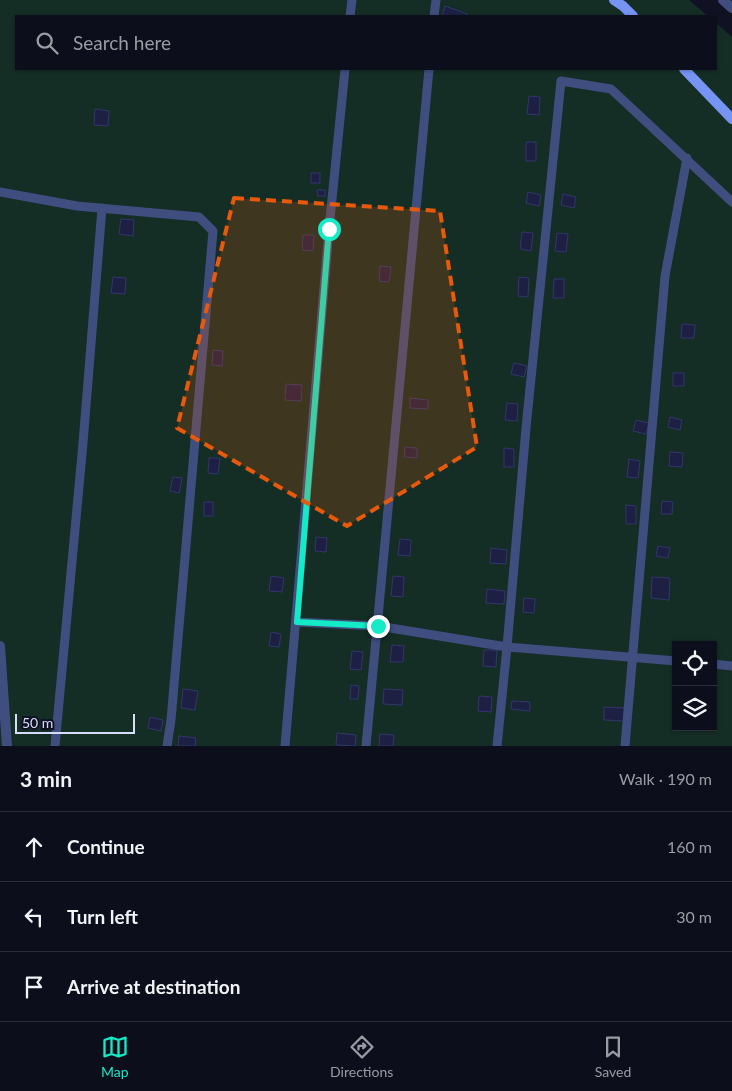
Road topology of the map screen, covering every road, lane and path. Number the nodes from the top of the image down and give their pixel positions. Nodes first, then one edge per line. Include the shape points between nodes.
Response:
1 (352, 0) edge
2 (436, 0) edge
3 (614, 0) edge
4 (723, 0) edge
5 (732, 8) edge
6 (350, 15) edge
7 (434, 15) edge
8 (632, 15) edge
9 (345, 70) edge
10 (429, 70) edge
11 (685, 70) edge
12 (732, 119) edge
13 (687, 158) junction
14 (0, 192) edge
15 (732, 202) edge
16 (102, 208) junction
17 (297, 622) junction
18 (378, 626) junction
19 (0, 646) edge
20 (507, 647) junction
21 (632, 657) junction
22 (672, 661) edge
23 (717, 664) edge
24 (732, 666) edge
25 (7, 746) edge
26 (54, 746) edge
27 (167, 746) edge
28 (285, 746) edge
29 (366, 746) edge
30 (497, 746) edge
31 (625, 746) edge

1 - 6 lane
2 - 7 lane
3 - 8 street
4 - 5 street
9 - 17 lane
10 - 18 lane
11 - 12 street
13 - 15 lane
13 - 20 lane via 610,89 561,81
13 - 21 lane via 665,276
14 - 16 lane
16 - 26 lane
16 - 27 lane via 200,217 213,231
17 - 18 lane
17 - 28 lane
18 - 20 lane
18 - 29 lane
19 - 25 street
20 - 21 lane
20 - 30 lane
21 - 22 lane
21 - 31 lane
23 - 24 lane

